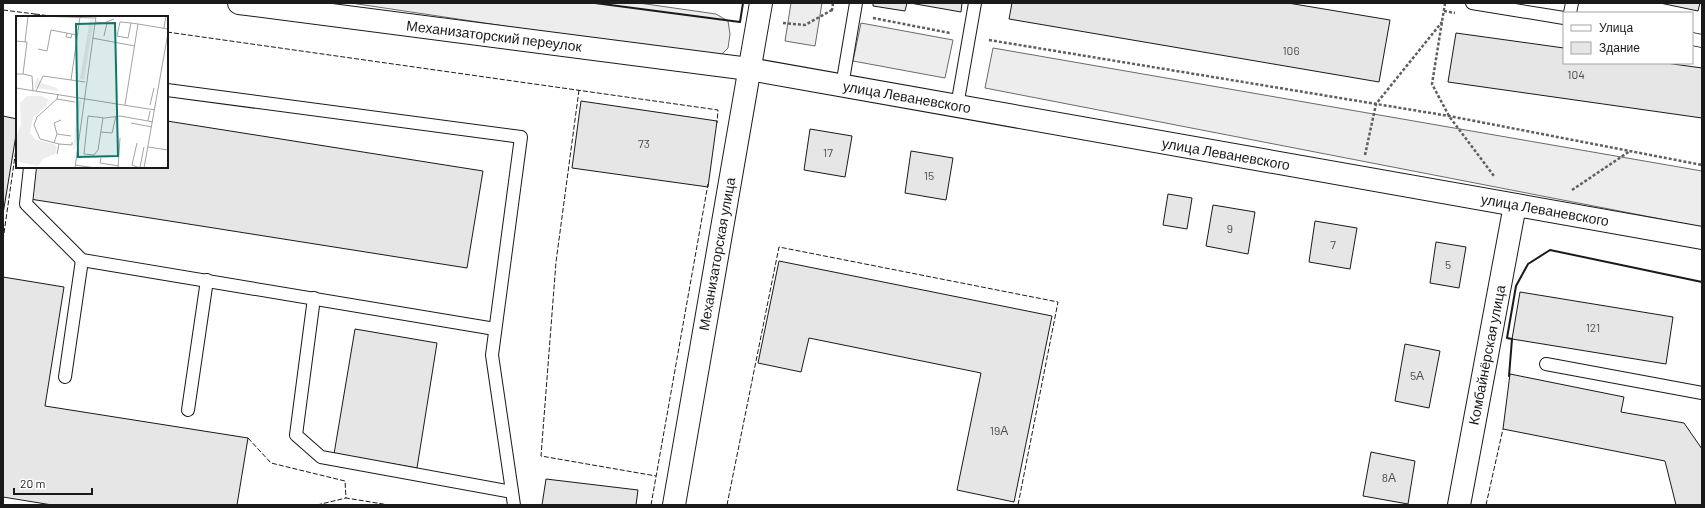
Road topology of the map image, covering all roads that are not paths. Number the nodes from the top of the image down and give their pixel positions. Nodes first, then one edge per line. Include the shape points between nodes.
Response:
1 (239, 3) edge
2 (975, 3) edge
3 (1480, 4) edge
4 (855, 8) edge
5 (759, 12) edge
6 (1563, 18) edge
7 (750, 69) junction
8 (842, 86) junction
9 (168, 90) edge
10 (957, 106) junction
11 (30, 168) edge
12 (1515, 205) junction
13 (1702, 238) edge
14 (82, 260) junction
15 (207, 280) junction
16 (314, 298) junction
17 (496, 329) junction
18 (1546, 364) dead end
19 (65, 377) dead end
20 (1702, 393) edge
21 (188, 410) dead end
22 (512, 492) junction
23 (514, 505) edge
24 (674, 505) edge
25 (1458, 505) edge

1 - 7 street, Механизаторский переулок
2 - 10 lane
3 - 6 lane
4 - 8 lane
5 - 7 street, Механизаторская улица
7 - 8 street, улица Леваневского
7 - 24 street, Механизаторская улица
8 - 10 street, улица Леваневского
9 - 17 lane via 521,137
10 - 12 street, улица Леваневского
11 - 14 lane via 26,204
12 - 13 street, улица Леваневского
12 - 25 street, Комбайнёрская улица
14 - 15 lane
14 - 19 lane
15 - 16 lane
15 - 21 lane
16 - 17 lane
16 - 22 lane via 296,435 320,457
17 - 22 lane via 492,355
18 - 20 lane
22 - 23 lane

